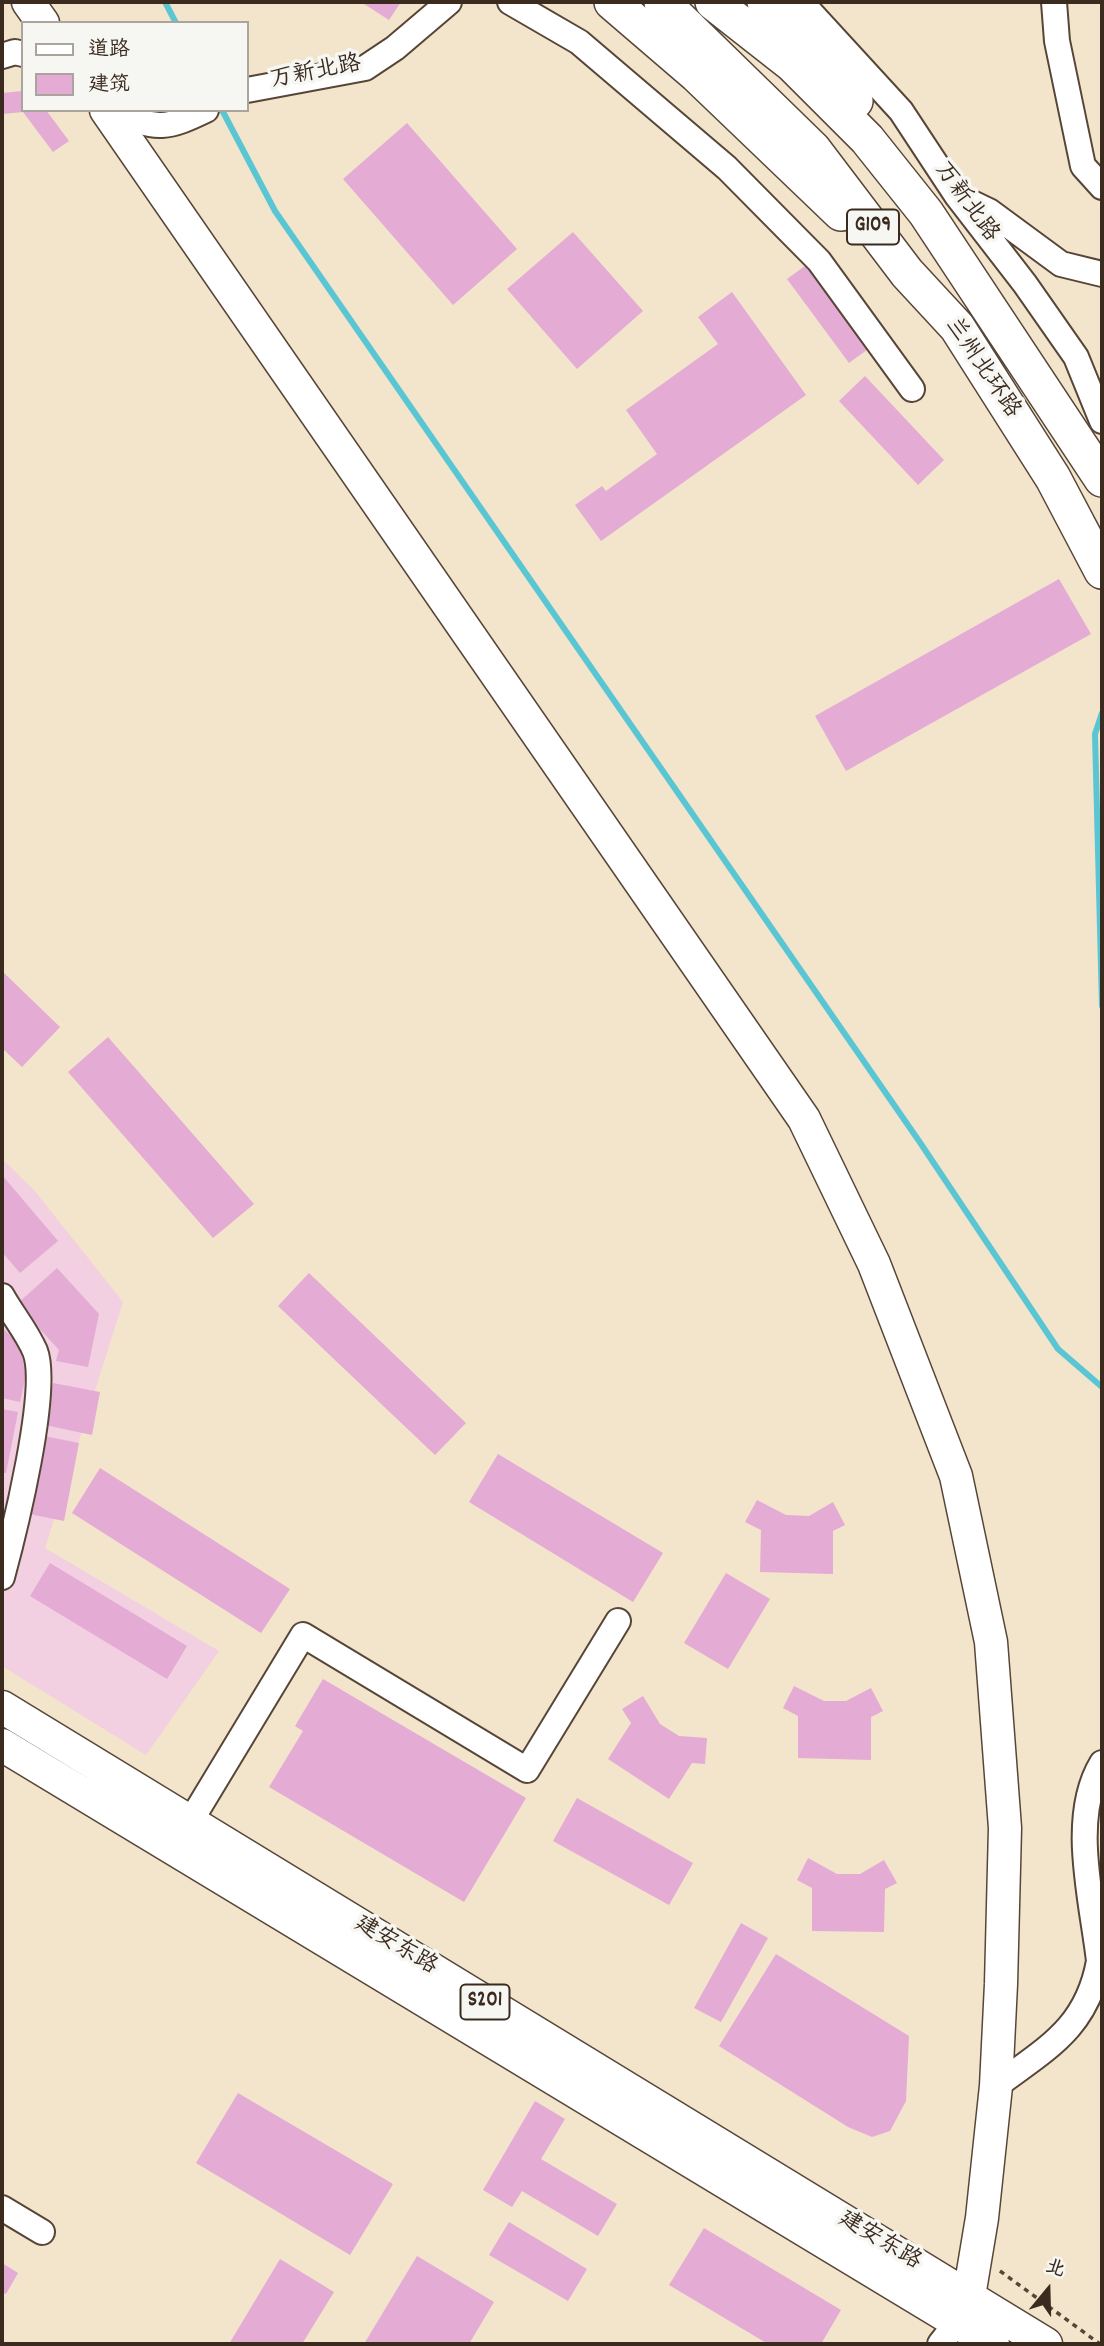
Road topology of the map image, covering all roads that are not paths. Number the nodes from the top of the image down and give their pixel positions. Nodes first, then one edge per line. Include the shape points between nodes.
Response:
1 (28, 2) edge
2 (449, 2) edge
3 (510, 2) edge
4 (612, 2) edge
5 (662, 2) edge
6 (713, 2) edge
7 (765, 2) edge
8 (801, 2) edge
9 (1054, 2) edge
10 (42, 21) edge
11 (21, 54) edge
12 (2, 56) edge
13 (248, 90) edge
14 (107, 112) edge
15 (122, 112) edge
16 (202, 112) edge
17 (1102, 187) edge
18 (957, 196) junction
19 (926, 213) junction
20 (907, 273) junction
21 (1102, 274) edge
22 (912, 389) dead end
23 (1102, 421) edge
24 (1100, 475) edge
25 (1102, 571) edge
26 (2, 1296) edge
27 (2, 1577) edge
28 (618, 1621) dead end
29 (2, 1707) edge
30 (2, 1745) edge
31 (1102, 1763) edge
32 (190, 1822) junction
33 (996, 2086) junction
34 (2, 2208) edge
35 (42, 2232) dead end
36 (954, 2326) edge
37 (993, 2344) edge
38 (1046, 2344) edge

1 - 10 main road
2 - 13 street, 万新北路 via 365,68
3 - 22 street via 579,42 727,169 819,261
4 - 20 highway via 697,75
5 - 20 highway, 兰州北环路 / G109 via 813,149
6 - 19 highway, 兰州北环路 / G109 via 792,64 867,139
7 - 19 highway via 810,43 883,135
8 - 18 street, 万新北路 via 901,111
9 - 17 street via 1057,41 1083,166
11 - 12 street
14 - 33 main road via 804,1119 874,1264 956,1476 991,1642 1005,1828
15 - 16 street via 163,128
18 - 21 street via 989,211 1061,264
18 - 23 street, 万新北路 via 1076,358
19 - 24 highway, 兰州北环路 / G109
20 - 25 highway, 兰州北环路 / G109 via 957,327 1053,478
26 - 27 street via 35,1352 41,1385
28 - 32 street via 527,1770 303,1635
29 - 32 main road, 建安东路 / S201
30 - 36 main road, 建安东路 / S201
31 - 33 street via 1087,1800 1084,1827 1099,1961 1093,1987 1064,2035
32 - 36 main road, 建安东路 / S201
33 - 36 main road via 976,2254
34 - 35 street
36 - 37 main road, S201
36 - 38 main road, S201

